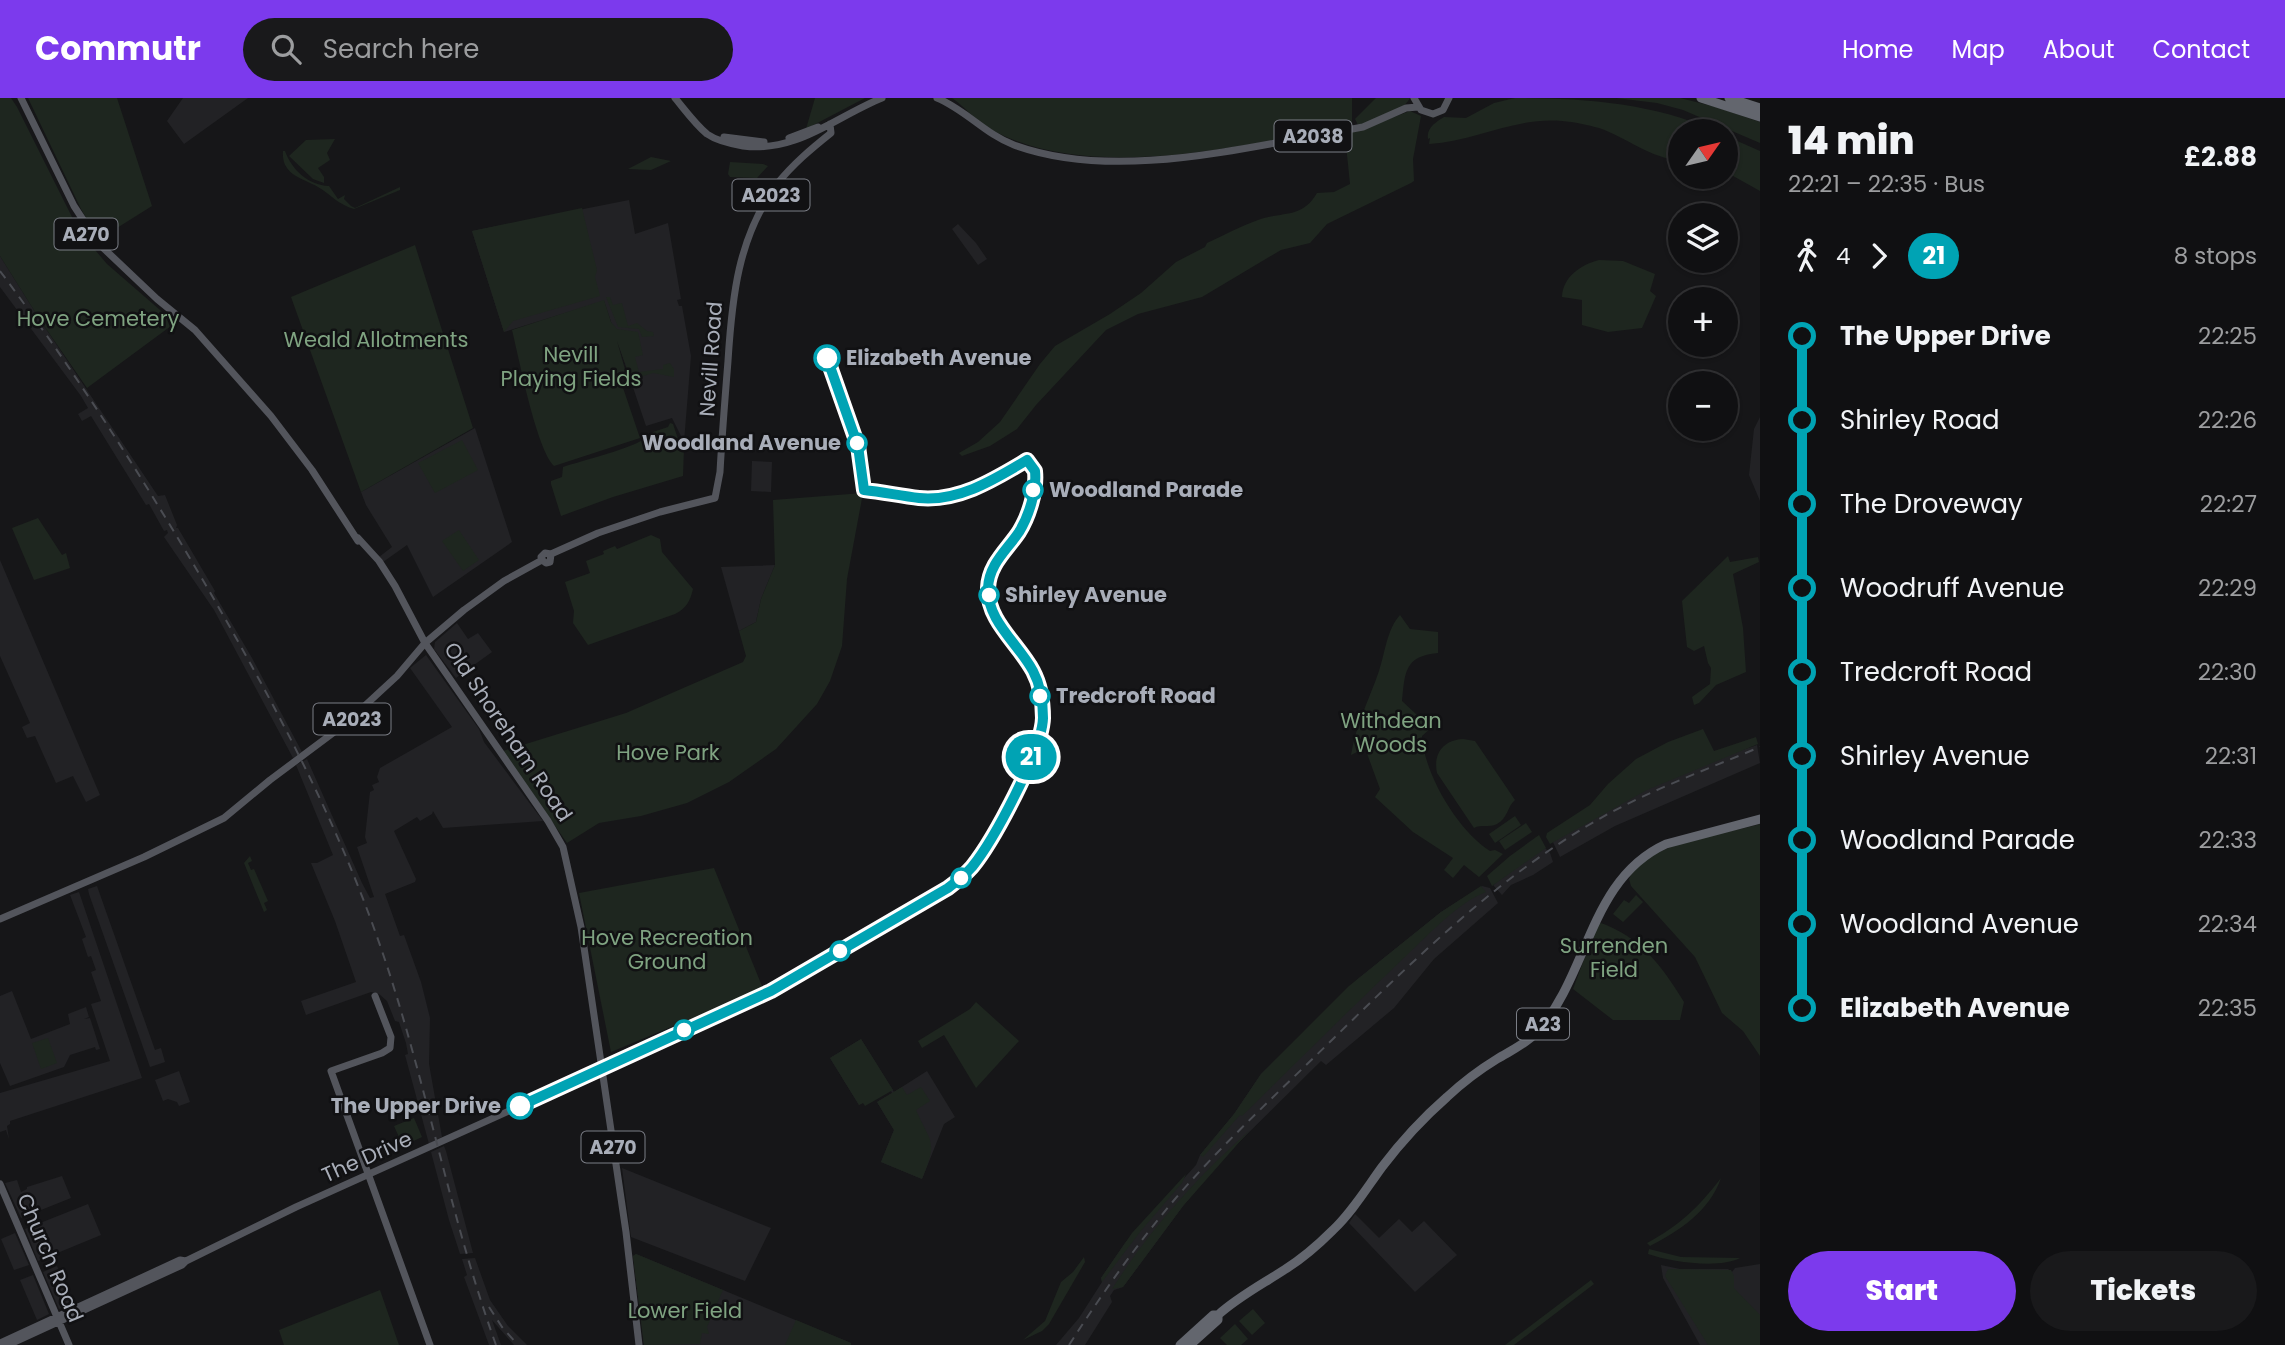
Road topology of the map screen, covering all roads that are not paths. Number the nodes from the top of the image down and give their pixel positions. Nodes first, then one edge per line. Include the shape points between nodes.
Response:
1 (16, 98) edge
2 (21, 98) edge
3 (676, 98) edge
4 (882, 98) edge
5 (937, 98) edge
6 (1414, 98) edge
7 (1449, 98) edge
8 (1701, 98) edge
9 (1729, 98) edge
10 (1418, 107) junction
11 (1406, 108) junction
12 (1760, 108) edge
13 (1760, 117) edge
14 (827, 125) junction
15 (199, 337) junction
16 (425, 643) junction
17 (1760, 819) edge
18 (0, 919) edge
19 (375, 996) dead end
20 (602, 1069) junction
21 (370, 1174) junction
22 (0, 1184) edge
23 (88, 1305) junction
24 (1218, 1315) junction
25 (57, 1319) junction
26 (29, 1333) junction
27 (19, 1337) junction
28 (0, 1343) edge
29 (8, 1345) edge
30 (69, 1345) edge
31 (430, 1345) edge
32 (639, 1345) edge
33 (1180, 1345) edge
34 (1190, 1345) edge

1 - 15 main road, Old Shoreham Road / A270 via 91,240 141,291
2 - 15 main road, Old Shoreham Road / A270 via 93,237
3 - 14 main road via 714,136 763,144
4 - 14 main road
5 - 11 main road, A2038 via 989,134 1016,146 1107,162 1174,159 1354,129
6 - 10 main road
6 - 11 main road, A2038
7 - 10 main road via 1437,113
8 - 13 highway
9 - 12 highway
10 - 11 main road, A2038
14 - 16 main road, Nevill Road / A2023 via 831,133 800,158 775,187 743,251 733,294 717,489 703,500 544,553 542,560 504,581
15 - 16 main road, Old Shoreham Road / A270 via 294,443 362,547 395,586
16 - 18 main road, A2023 via 360,711 224,818
16 - 20 main road, Old Shoreham Road / A270 via 563,846 578,908
17 - 24 highway, A23 via 1666,844 1636,864 1606,901 1568,984 1536,1034 1470,1078 1433,1110 1348,1214 1304,1256
19 - 21 main road via 392,1045 331,1071
20 - 21 main road, The Drive
20 - 32 main road, Old Shoreham Road / A270
21 - 23 main road, The Drive
21 - 31 main road
22 - 25 main road, Church Road
23 - 25 main road, The Drive
23 - 25 main road, The Drive
24 - 33 highway, A23
24 - 34 highway, A23
25 - 26 main road
25 - 26 main road via 41,1323
25 - 30 main road, Church Road
26 - 27 main road
27 - 28 main road
27 - 29 main road

